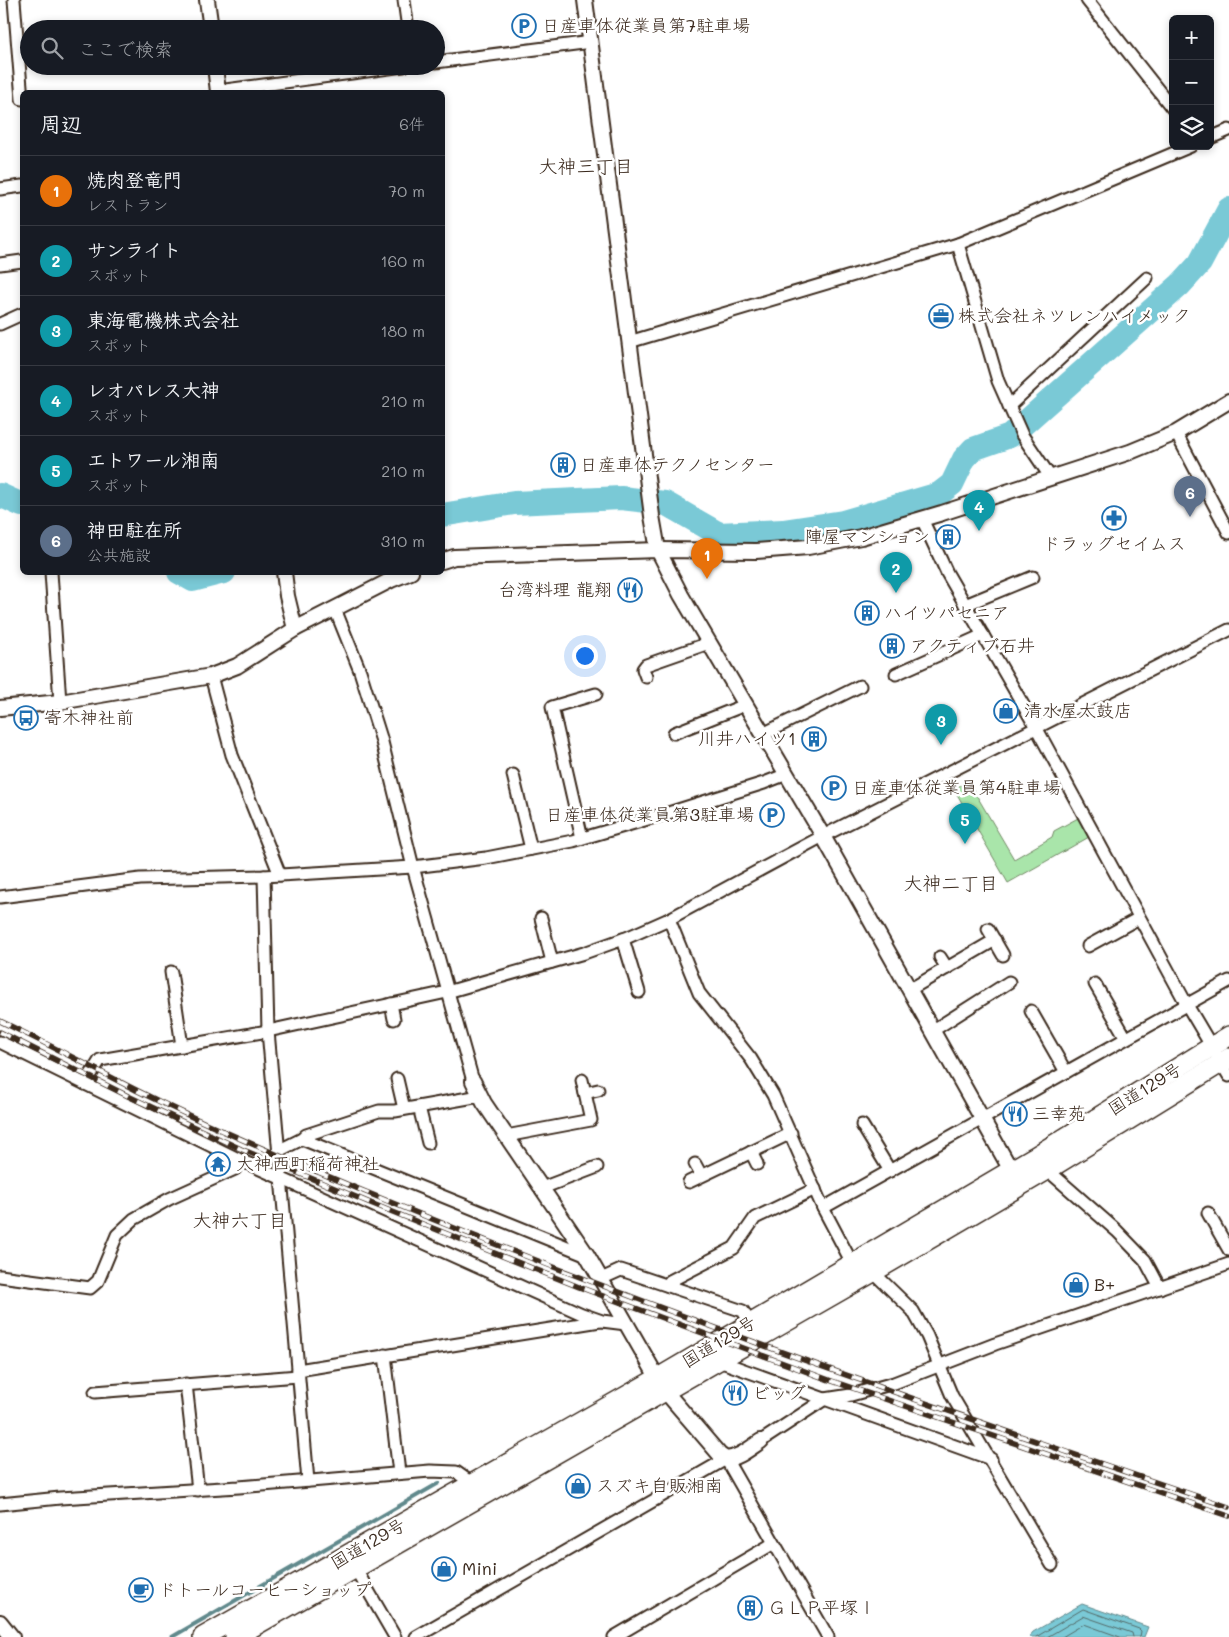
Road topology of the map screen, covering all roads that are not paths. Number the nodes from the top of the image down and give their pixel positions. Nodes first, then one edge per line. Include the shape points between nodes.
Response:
1 (14, 0) edge
2 (207, 0) edge
3 (404, 0) edge
4 (585, 0) edge
5 (1087, 0) edge
6 (209, 20) edge
7 (407, 20) edge
8 (590, 42) junction
9 (445, 61) edge
10 (20, 74) edge
11 (20, 75) edge
12 (216, 75) edge
13 (340, 75) edge
14 (21, 90) edge
15 (218, 90) edge
16 (232, 90) edge
17 (1170, 105) edge
18 (1229, 130) edge
19 (1214, 136) edge
20 (1181, 150) edge
21 (20, 186) edge
22 (0, 189) edge
23 (958, 244) junction
24 (20, 261) edge
25 (0, 264) edge
26 (1147, 278) dead end
27 (20, 315) edge
28 (0, 324) edge
29 (629, 342) junction
30 (1229, 401) edge
31 (1009, 406) junction
32 (1176, 433) junction
33 (1051, 478) junction
34 (922, 519) junction
35 (1229, 533) edge
36 (658, 550) junction
37 (445, 560) edge
38 (51, 575) edge
39 (284, 575) edge
40 (404, 575) edge
41 (1033, 578) dead end
42 (965, 605) junction
43 (335, 609) junction
44 (295, 629) junction
45 (1229, 630) edge
46 (983, 635) junction
47 (709, 643) junction
48 (896, 674) dead end
49 (211, 676) junction
50 (646, 677) dead end
51 (860, 686) dead end
52 (596, 694) dead end
53 (60, 702) junction
54 (745, 705) junction
55 (0, 708) edge
56 (1036, 729) junction
57 (674, 733) dead end
58 (763, 734) junction
59 (578, 765) dead end
60 (566, 768) junction
61 (786, 774) junction
62 (513, 775) dead end
63 (823, 836) junction
64 (582, 838) junction
65 (531, 849) junction
66 (414, 867) junction
67 (280, 875) junction
68 (264, 876) junction
69 (0, 897) edge
70 (541, 918) dead end
71 (1139, 918) junction
72 (669, 919) junction
73 (988, 929) dead end
74 (623, 939) junction
75 (995, 940) junction
76 (1088, 946) dead end
77 (1003, 955) dead end
78 (940, 957) dead end
79 (552, 962) junction
80 (946, 968) junction
81 (171, 972) dead end
82 (1229, 981) edge
83 (1009, 982) dead end
84 (1095, 984) dead end
85 (910, 990) junction
86 (447, 992) junction
87 (638, 992) dead end
88 (391, 1004) junction
89 (1187, 1005) junction
90 (1031, 1011) dead end
91 (394, 1018) dead end
92 (268, 1031) junction
93 (932, 1031) junction
94 (1229, 1036) edge
95 (1126, 1038) junction
96 (0, 1042) edge
97 (182, 1046) junction
98 (1223, 1061) edge
99 (1066, 1072) junction
100 (397, 1079) dead end
101 (582, 1080) dead end
102 (473, 1081) joint
103 (85, 1084) junction
104 (598, 1090) dead end
105 (585, 1093) junction
106 (480, 1096) junction
107 (420, 1107) junction
108 (404, 1109) junction
109 (982, 1119) junction
110 (862, 1125) dead end
111 (790, 1133) junction
112 (506, 1136) junction
113 (302, 1140) junction
114 (428, 1144) dead end
115 (278, 1150) junction
116 (751, 1152) junction
117 (238, 1159) junction
118 (696, 1164) dead end
119 (757, 1164) dead end
120 (1041, 1164) junction
121 (597, 1167) dead end
122 (890, 1171) junction
123 (701, 1175) junction
124 (281, 1178) junction
125 (1016, 1178) junction
126 (689, 1182) dead end
127 (542, 1188) junction
128 (815, 1189) junction
129 (823, 1208) junction
130 (1208, 1213) dead end
131 (1229, 1250) edge
132 (587, 1255) junction
133 (852, 1263) junction
134 (1229, 1264) edge
135 (873, 1272) junction
136 (0, 1276) edge
137 (602, 1278) junction
138 (667, 1285) junction
139 (1160, 1288) junction
140 (602, 1321) junction
141 (750, 1323) junction
142 (626, 1324) junction
143 (385, 1355) junction
144 (719, 1361) junction
145 (938, 1366) junction
146 (298, 1373) junction
147 (186, 1384) junction
148 (662, 1385) junction
149 (95, 1392) dead end
150 (825, 1400) junction
151 (761, 1441) joint
152 (726, 1459) junction
153 (990, 1459) junction
154 (399, 1473) junction
155 (308, 1481) junction
156 (473, 1484) junction
157 (198, 1490) junction
158 (0, 1504) edge
159 (774, 1543) junction
160 (1052, 1565) dead end
161 (355, 1568) junction
162 (0, 1622) edge
163 (12, 1637) edge
164 (203, 1637) edge
165 (235, 1637) edge
166 (395, 1637) edge
167 (416, 1637) edge
168 (614, 1637) edge
169 (828, 1637) edge

1 - 10 street
2 - 6 street
3 - 7 street
4 - 8 street
5 - 17 street
8 - 9 street
8 - 29 street
11 - 14 street
12 - 15 street
13 - 16 street
18 - 19 street
20 - 23 street
21 - 22 street
23 - 29 street
23 - 31 street via 998,381
24 - 25 street
26 - 31 street
27 - 28 street
29 - 36 street
30 - 32 street
31 - 33 street via 1022,435
32 - 33 street
32 - 35 street
33 - 34 street
34 - 36 street via 861,537 808,547 756,551
34 - 42 street
36 - 37 street via 454,557
36 - 47 street
38 - 53 street
39 - 44 street
40 - 43 street
41 - 42 street
42 - 46 street
43 - 44 street
43 - 66 street via 360,671
44 - 49 street via 237,666
45 - 56 street
46 - 48 street
46 - 56 street
47 - 50 street via 646,659 643,669
47 - 54 street
49 - 53 street
49 - 67 street via 232,756
51 - 58 street
52 - 60 street via 582,691 552,707
53 - 55 street
54 - 57 street
54 - 58 street
56 - 63 street
56 - 71 street
58 - 61 street
59 - 60 street
60 - 64 street
61 - 63 street
61 - 64 street
62 - 65 street
63 - 72 street
63 - 85 street
64 - 65 street
65 - 66 street
66 - 67 street
66 - 86 street
67 - 68 street
68 - 69 street via 140,879
68 - 92 street
70 - 79 street
71 - 76 street
71 - 89 street
72 - 74 street
72 - 111 street via 699,992 751,1060 773,1095
73 - 75 street
74 - 79 street
74 - 87 street
75 - 77 street
75 - 80 street
78 - 80 street
79 - 86 street
80 - 85 street
81 - 97 street
82 - 89 street
83 - 93 street
84 - 95 street
85 - 93 street
86 - 88 street
86 - 102 street
88 - 91 street
88 - 92 street
89 - 95 street
89 - 98 street
90 - 99 street
92 - 97 street
92 - 115 street
93 - 109 street
94 - 98 highway, 国道129号
95 - 99 street
96 - 103 street
97 - 103 street via 100,1060
98 - 120 highway, 国道129号
99 - 109 street
100 - 108 street
101 - 105 street
102 - 106 street
103 - 117 street
104 - 105 street
105 - 112 street via 591,1120
106 - 107 street
106 - 112 street
107 - 108 street
107 - 114 street
108 - 113 street via 379,1110 306,1135
109 - 122 street
109 - 125 street
110 - 122 street
111 - 116 street
111 - 128 street
112 - 127 street
113 - 115 street
113 - 132 street
115 - 124 street
116 - 119 street
116 - 123 street
117 - 124 street
117 - 136 street via 235,1169 134,1219 117,1235 98,1281 90,1288
118 - 123 street
120 - 125 highway, 国道129号
120 - 139 street via 1146,1260
121 - 127 street
122 - 129 street
123 - 126 street
124 - 140 street
124 - 146 street
125 - 133 highway, 国道129号
125 - 135 highway, 国道129号
127 - 132 street
128 - 129 street
128 - 138 street via 755,1218 734,1248
129 - 133 street
130 - 131 street
132 - 137 street
133 - 141 highway, 国道129号
134 - 139 street
135 - 144 highway, 国道129号
135 - 145 street via 912,1310 927,1336
137 - 138 street via 622,1270
137 - 142 street
138 - 141 street via 742,1311
139 - 145 street
140 - 142 street
140 - 143 street
141 - 148 highway, 国道129号
142 - 148 street
143 - 146 street
143 - 154 street
144 - 148 highway, 国道129号
144 - 150 street
145 - 150 street via 894,1383
145 - 153 street
146 - 147 street
146 - 155 street
147 - 149 street
147 - 157 street
148 - 152 street
148 - 156 highway, 国道129号
148 - 161 highway, 国道129号
150 - 151 street
150 - 153 street
151 - 152 street via 733,1459
152 - 159 street
152 - 167 street
153 - 160 street
154 - 155 street
154 - 156 street via 456,1472
155 - 157 street
156 - 164 highway, 国道129号
157 - 158 street
159 - 168 street
159 - 169 street
161 - 165 highway, 国道129号
161 - 166 street
162 - 163 street

